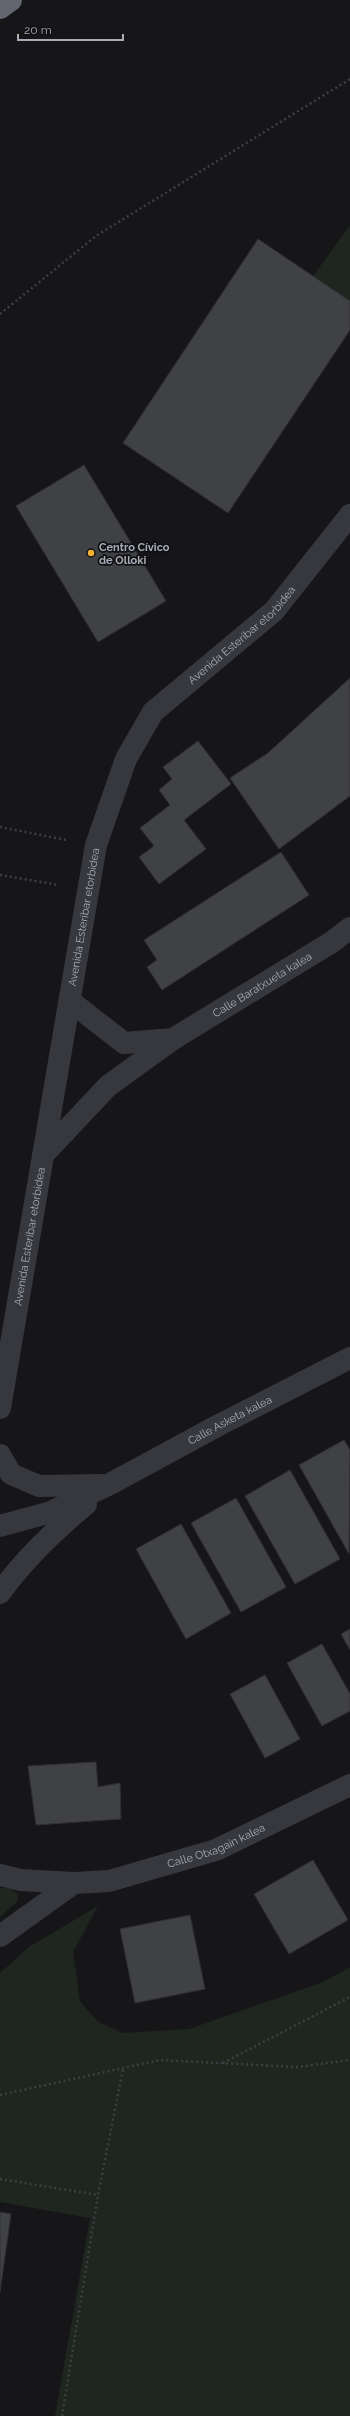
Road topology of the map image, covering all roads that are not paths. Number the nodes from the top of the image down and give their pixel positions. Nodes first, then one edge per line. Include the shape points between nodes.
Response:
1 (11, 0) edge
2 (0, 8) edge
3 (350, 516) edge
4 (350, 928) edge
5 (70, 1001) junction
6 (173, 1039) junction
7 (43, 1155) junction
8 (350, 1358) edge
9 (0, 1408) edge
10 (0, 1455) edge
11 (110, 1484) junction
12 (0, 1526) edge
13 (0, 1593) edge
14 (350, 1785) edge
15 (0, 1875) edge
16 (74, 1883) junction
17 (0, 1936) edge

1 - 2 highway
3 - 5 street, Avenida Esteribar etorbidea via 274,611 153,712 126,759 96,845
4 - 6 street, Calle Baratxueta kalea via 318,951
5 - 6 street, Calle Baratxueta kalea via 124,1043
5 - 7 street, Avenida Esteribar etorbidea
6 - 7 street, Calle Baratxueta kalea via 108,1086
7 - 9 street, Avenida Esteribar etorbidea
8 - 11 street, Calle Asketa kalea
10 - 11 street, Calle Asketa kalea via 11,1474 39,1486
11 - 12 street, Calle Asketa kalea via 51,1512
11 - 13 street, Calle Asketa kalea via 54,1530 18,1568
14 - 16 street, Calle Otxagain kalea via 216,1850 109,1881
15 - 16 street, Calle Otxagain kalea via 21,1880
16 - 17 street

